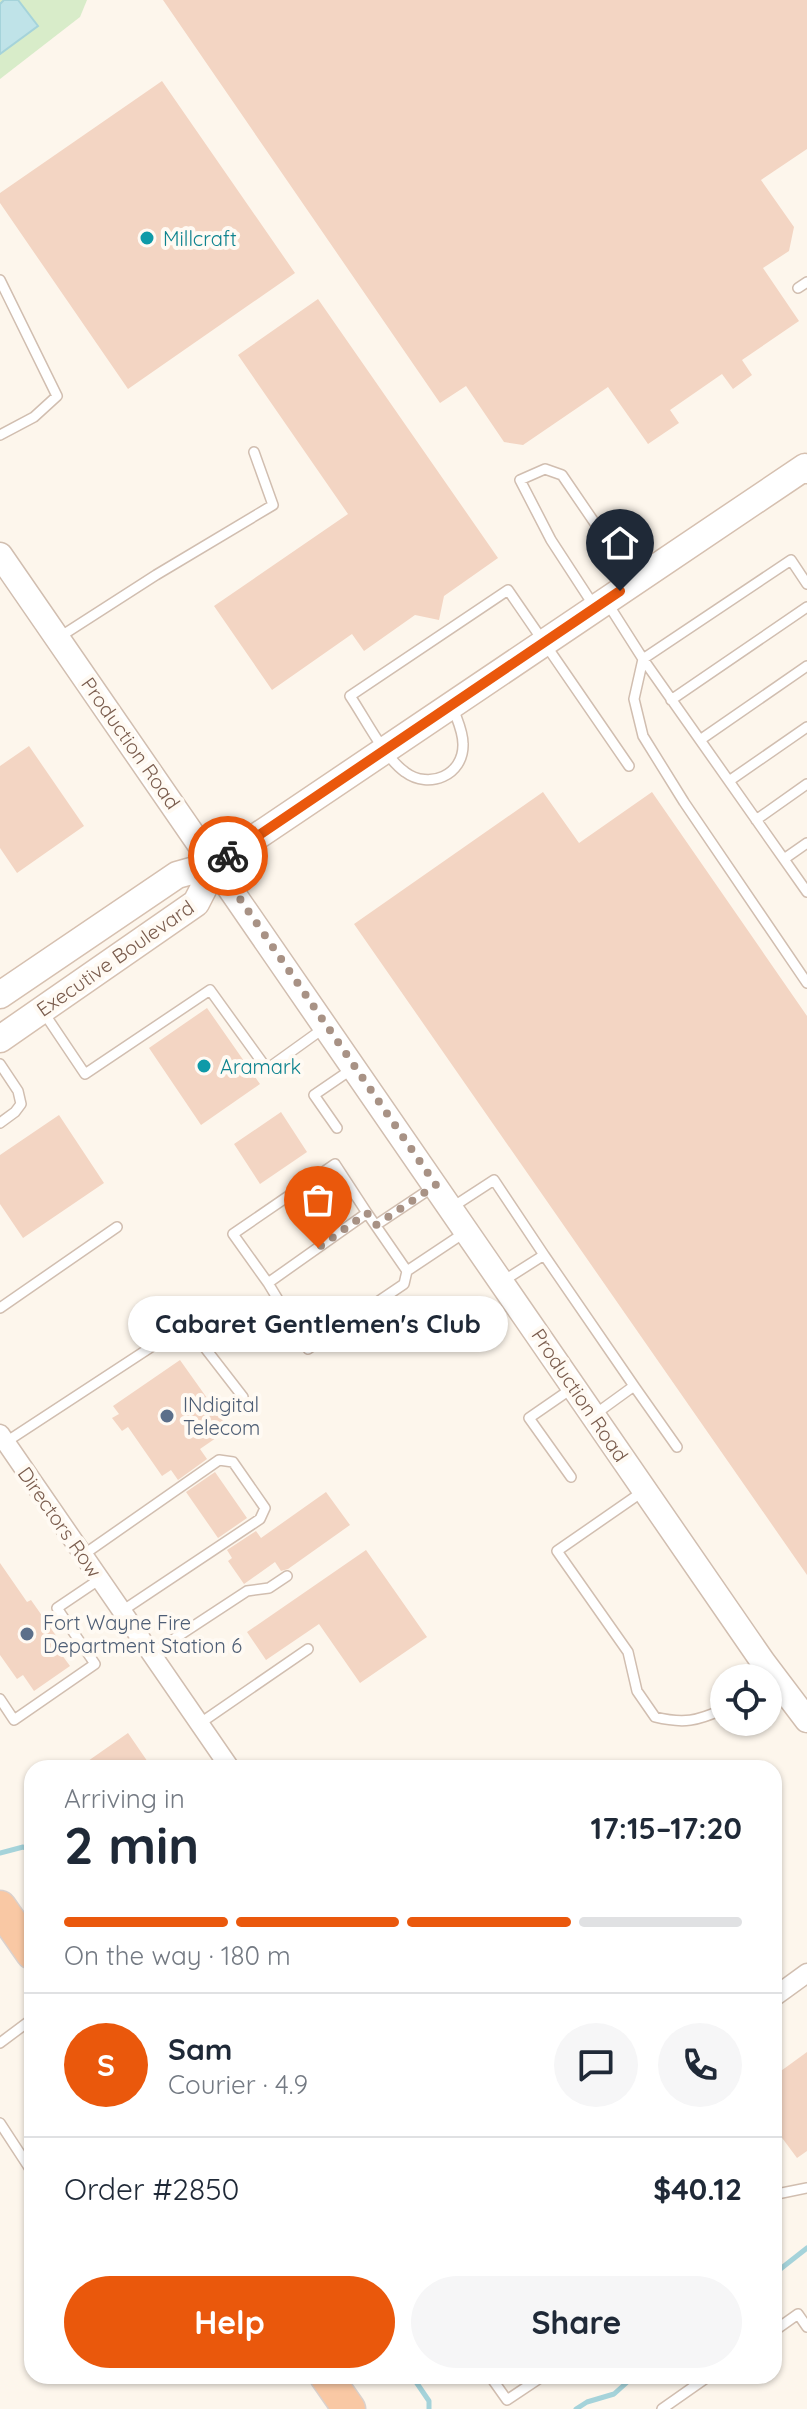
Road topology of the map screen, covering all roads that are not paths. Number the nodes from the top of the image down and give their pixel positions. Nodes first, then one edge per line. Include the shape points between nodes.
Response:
1 (0, 280) edge
2 (0, 435) edge
3 (254, 452) dead end
4 (806, 467) edge
5 (4, 568) edge
6 (635, 581) junction
7 (807, 584) edge
8 (601, 604) junction
9 (807, 607) edge
10 (58, 638) junction
11 (545, 642) junction
12 (643, 659) junction
13 (807, 666) edge
14 (671, 700) junction
15 (451, 705) junction
16 (807, 727) edge
17 (700, 740) junction
18 (386, 749) junction
19 (629, 766) dead end
20 (729, 781) junction
21 (807, 784) edge
22 (756, 820) junction
23 (807, 843) edge
24 (784, 859) junction
25 (216, 864) junction
26 (807, 892) edge
27 (807, 983) edge
28 (0, 995) edge
29 (42, 1010) junction
30 (327, 1026) junction
31 (0, 1039) edge
32 (0, 1064) edge
33 (355, 1067) junction
34 (0, 1123) edge
35 (337, 1128) dead end
36 (436, 1185) junction
37 (451, 1208) junction
38 (367, 1213) junction
39 (376, 1225) junction
40 (117, 1227) dead end
41 (467, 1231) junction
42 (544, 1255) junction
43 (407, 1271) junction
44 (502, 1282) junction
45 (268, 1283) junction
46 (0, 1308) edge
47 (634, 1386) junction
48 (574, 1387) junction
49 (243, 1397) dead end
50 (593, 1415) junction
51 (3, 1438) edge
52 (677, 1447) dead end
53 (571, 1477) dead end
54 (645, 1490) junction
55 (83, 1555) junction
56 (287, 1576) dead end
57 (100, 1579) junction
58 (122, 1611) junction
59 (308, 1649) dead end
60 (151, 1654) junction
61 (759, 1664) edge
62 (782, 1694) edge
63 (0, 1699) edge
64 (710, 1715) edge
65 (807, 1720) edge
66 (199, 1724) junction
67 (224, 1760) edge
68 (0, 1907) edge
69 (24, 1942) edge
70 (805, 1977) edge
71 (782, 1992) edge
72 (24, 2025) edge
73 (0, 2043) edge
74 (0, 2123) edge
75 (24, 2160) edge
76 (807, 2188) edge
77 (782, 2193) edge
78 (782, 2325) edge
79 (807, 2327) edge
80 (332, 2384) edge
81 (496, 2384) edge
82 (531, 2384) edge
83 (698, 2384) edge
84 (349, 2409) edge
85 (662, 2409) edge

1 - 2 lane via 57,396 34,417
3 - 10 lane via 273,505
4 - 6 main road, Executive Boulevard
5 - 10 street, Production Road
6 - 8 main road, Executive Boulevard
6 - 8 lane via 562,475 545,469 520,480 551,540
7 - 12 lane via 791,560
8 - 11 main road, Executive Boulevard
8 - 12 lane
9 - 14 lane
10 - 25 street, Production Road
11 - 15 main road, Executive Boulevard
11 - 18 lane via 508,590 363,687 350,696
11 - 19 lane
12 - 14 lane
12 - 27 lane via 634,699 643,736
13 - 17 lane
14 - 17 lane
15 - 18 main road, Executive Boulevard
15 - 18 lane via 463,747 449,774 422,781 404,772
16 - 20 lane
17 - 20 lane
18 - 25 main road, Executive Boulevard
20 - 22 lane
21 - 22 lane
22 - 24 lane
23 - 24 lane
24 - 26 lane
25 - 28 main road, Executive Boulevard via 177,875
25 - 29 main road, Executive Boulevard via 196,903
25 - 30 street, Production Road
29 - 30 lane via 85,1074 210,990 267,1069
29 - 31 main road, Executive Boulevard
30 - 33 street, Production Road
32 - 34 lane via 21,1104
33 - 35 lane via 314,1095
33 - 36 street, Production Road
36 - 37 street, Production Road
36 - 39 lane
37 - 41 street, Production Road
37 - 42 lane via 494,1180
38 - 39 lane
38 - 45 lane
38 - 45 lane via 335,1164 233,1234
39 - 43 lane
40 - 46 lane
41 - 43 lane
41 - 44 street, Production Road
42 - 44 lane
42 - 47 lane
43 - 45 lane via 404,1284 308,1349
44 - 48 street, Production Road
47 - 50 lane
47 - 52 lane
48 - 50 street, Production Road
48 - 53 lane via 529,1418
49 - 51 lane via 184,1328
50 - 54 street, Production Road
51 - 55 street, Directors Row
54 - 61 street, Production Road
54 - 64 lane via 557,1551 628,1652 637,1691 655,1717 677,1722
55 - 57 street, Directors Row
55 - 58 lane via 219,1460 233,1462 265,1508 260,1519
56 - 60 lane via 269,1588 247,1591
57 - 58 street, Directors Row
57 - 63 lane via 57,1608 95,1664 14,1720
58 - 60 street, Directors Row
59 - 66 lane
60 - 66 street, Directors Row
62 - 65 street, Production Road
66 - 67 street, Directors Row
68 - 69 highway
70 - 71 street
72 - 73 lane
74 - 75 lane
76 - 77 lane
78 - 79 lane via 798,2314
80 - 84 highway
81 - 82 lane via 507,2400
83 - 85 lane

